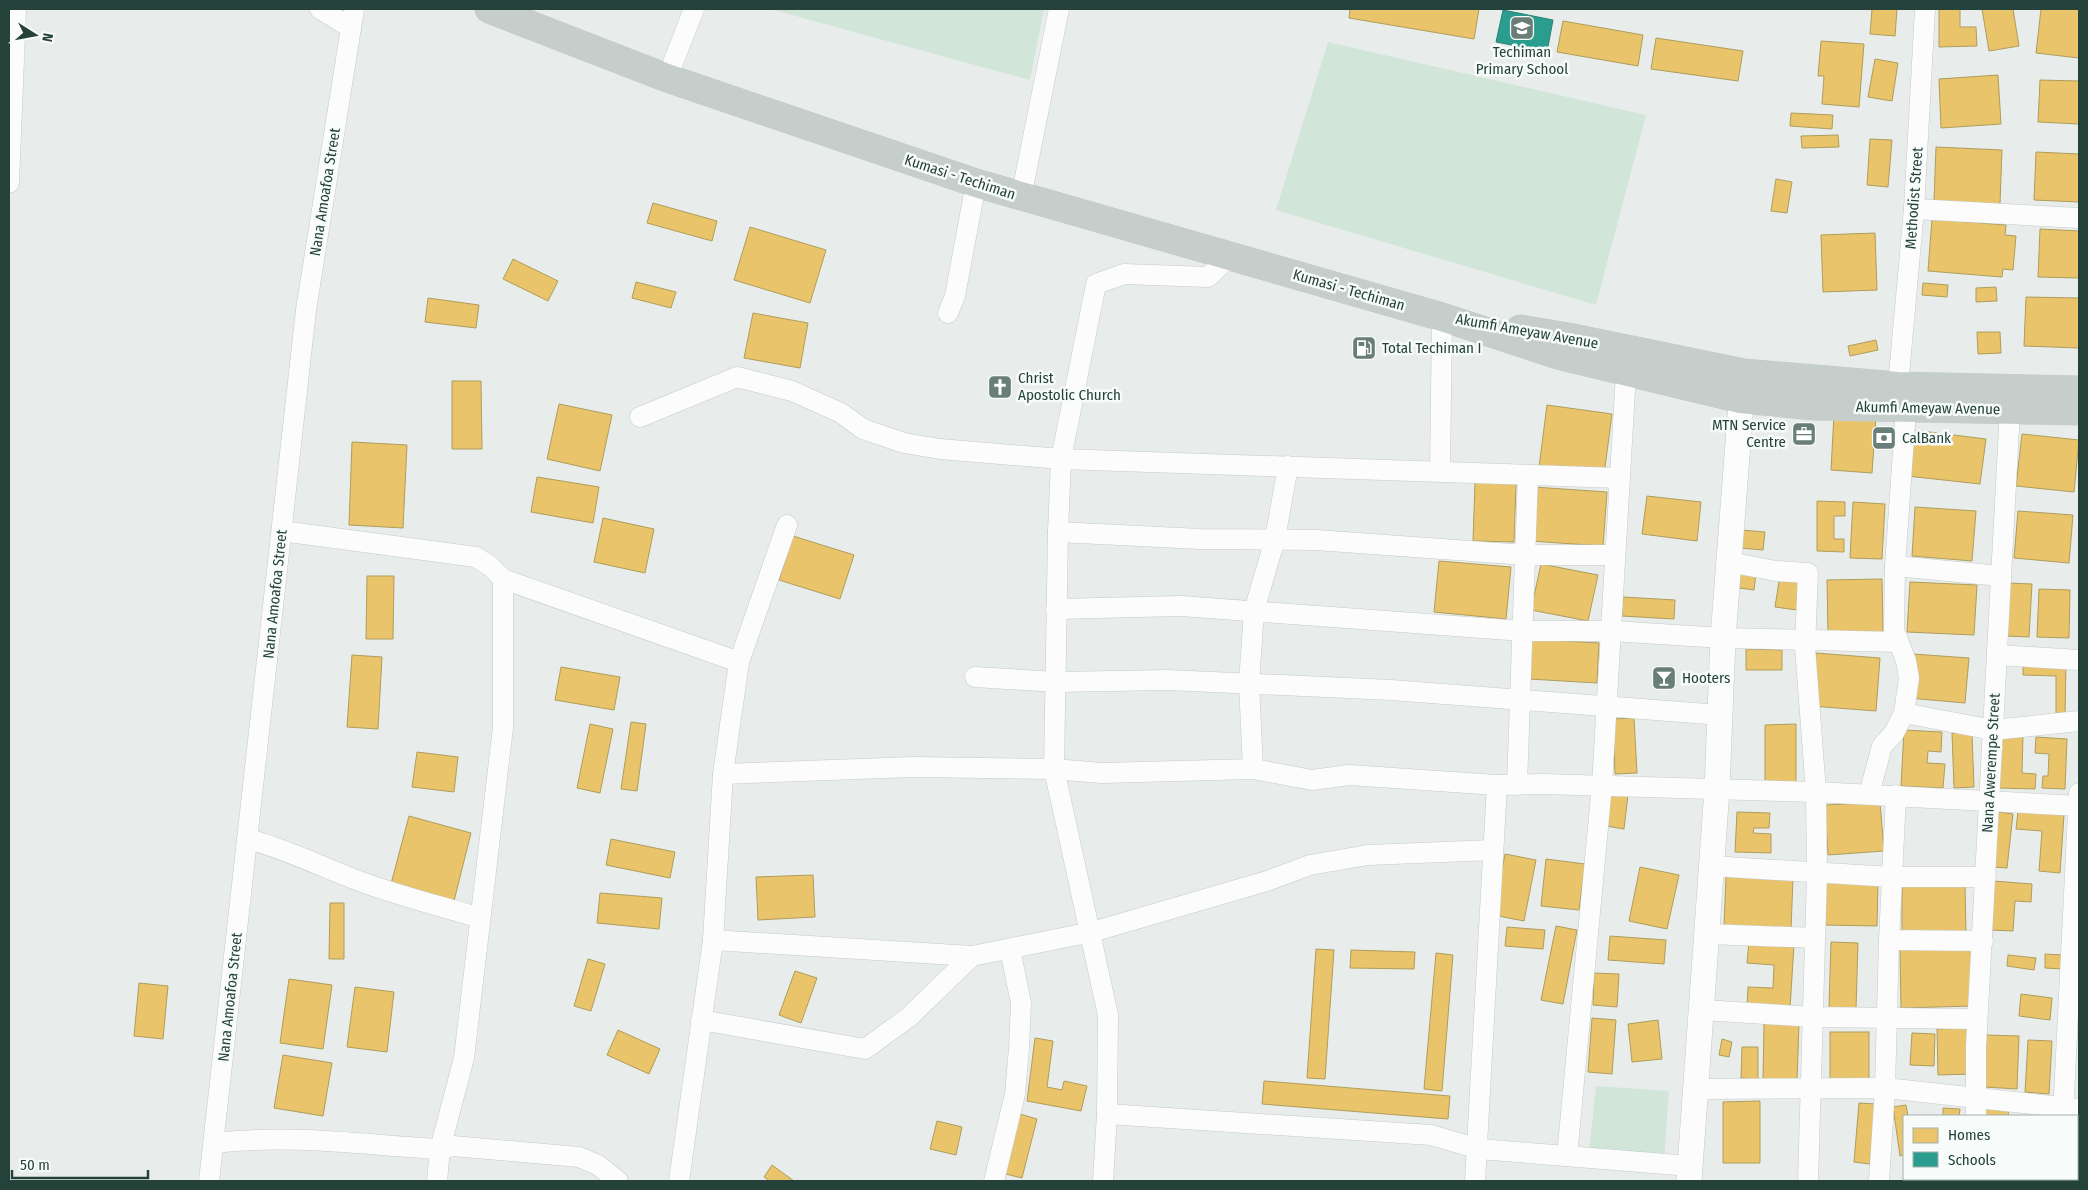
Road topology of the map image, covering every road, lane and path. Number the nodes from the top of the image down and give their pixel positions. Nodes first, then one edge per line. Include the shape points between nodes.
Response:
1 (16, 9) edge
2 (320, 9) edge
3 (489, 9) edge
4 (694, 9) edge
5 (1059, 9) edge
6 (1924, 9) edge
7 (353, 19) edge
8 (667, 78) junction
9 (9, 183) edge
10 (976, 183) junction
11 (1021, 197) junction
12 (1914, 209) junction
13 (2079, 218) edge
14 (1230, 256) junction
15 (948, 313) dead end
16 (1442, 317) junction
17 (1626, 373) junction
18 (1742, 386) junction
19 (2079, 390) edge
20 (1902, 398) junction
21 (2010, 409) junction
22 (2079, 411) edge
23 (640, 417) dead end
24 (1061, 459) junction
25 (1288, 466) junction
26 (1440, 471) junction
27 (1528, 475) junction
28 (1618, 478) junction
29 (787, 524) dead end
30 (282, 531) junction
31 (1058, 532) junction
32 (1275, 539) junction
33 (1526, 555) junction
34 (1615, 555) junction
35 (1729, 562) junction
36 (1895, 566) junction
37 (2001, 576) junction
38 (504, 579) junction
39 (1056, 609) junction
40 (1254, 611) junction
41 (1523, 631) junction
42 (1612, 631) junction
43 (1723, 638) junction
44 (1807, 640) junction
45 (1898, 642) junction
46 (1997, 655) junction
47 (2079, 660) edge
48 (739, 662) junction
49 (975, 677) dead end
50 (1057, 682) junction
51 (1250, 684) junction
52 (1520, 698) junction
53 (1607, 705) junction
54 (1904, 713) junction
55 (1721, 715) junction
56 (2079, 721) edge
57 (1992, 730) junction
58 (1054, 769) junction
59 (1253, 769) junction
60 (723, 774) junction
61 (1497, 785) junction
62 (1517, 785) junction
63 (1602, 785) junction
64 (1717, 789) junction
65 (1816, 792) junction
66 (1869, 794) junction
67 (2079, 794) edge
68 (1896, 795) junction
69 (1990, 800) junction
70 (2079, 806) edge
71 (248, 839) junction
72 (1494, 850) junction
73 (1711, 866) junction
74 (1817, 874) junction
75 (1892, 877) junction
76 (1986, 877) junction
77 (480, 918) junction
78 (1092, 932) junction
79 (1708, 934) junction
80 (1815, 938) junction
81 (712, 940) junction
82 (1889, 940) junction
83 (1982, 941) junction
84 (1010, 949) junction
85 (972, 956) junction
86 (1703, 1010) junction
87 (1814, 1017) junction
88 (1887, 1018) junction
89 (1977, 1019) junction
90 (701, 1020) junction
91 (1810, 1088) junction
92 (1885, 1088) junction
93 (1697, 1089) junction
94 (1977, 1106) edge
95 (2068, 1111) edge
96 (1107, 1114) junction
97 (214, 1143) junction
98 (440, 1149) junction
99 (1479, 1149) junction
100 (1567, 1156) junction
101 (1690, 1174) edge
102 (209, 1181) edge
103 (437, 1181) edge
104 (618, 1181) edge
105 (679, 1181) edge
106 (994, 1181) edge
107 (1103, 1181) edge
108 (1476, 1181) edge
109 (1808, 1181) edge
110 (1879, 1181) edge

1 - 9 street
2 - 7 street
3 - 8 highway, Kumasi - Techiman
4 - 8 street
5 - 11 street
6 - 12 street, Methodist Street
7 - 30 street, Nana Amoafoa Street via 306,310
8 - 10 highway, Kumasi - Techiman
10 - 11 highway, Kumasi - Techiman
10 - 15 street via 955,296
11 - 14 highway, Kumasi - Techiman
12 - 13 street
12 - 20 street, Methodist Street
14 - 16 highway, Kumasi - Techiman
14 - 24 street via 1208,277 1124,274 1096,284
16 - 17 highway, Akumfi Ameyaw Avenue via 1561,356
16 - 18 highway, Akumfi Ameyaw Avenue via 1568,337
16 - 26 street
17 - 18 highway, Akumfi Ameyaw Avenue
17 - 28 street
18 - 20 highway, Akumfi Ameyaw Avenue via 1814,406
18 - 35 street
19 - 20 highway, Akumfi Ameyaw Avenue
20 - 21 highway, Akumfi Ameyaw Avenue
20 - 36 street, Methodist Street
21 - 22 highway, Akumfi Ameyaw Avenue
21 - 37 street, Nana Awerempe Street
23 - 24 street via 737,377 792,391 841,413 863,429 904,443
24 - 25 street
24 - 31 street
25 - 26 street
25 - 32 street
26 - 27 street
27 - 28 street
27 - 33 street
28 - 34 street
29 - 48 street
30 - 38 street via 476,557
30 - 71 street, Nana Amoafoa Street
31 - 32 street
31 - 39 street
32 - 33 street
32 - 40 street
33 - 34 street
33 - 41 street
34 - 42 street
35 - 43 street
35 - 44 street via 1808,574
36 - 37 street
36 - 45 street, Methodist Street via 1894,630
37 - 46 street, Nana Awerempe Street
38 - 48 street
38 - 77 street via 504,727
39 - 40 street via 1181,606
39 - 50 street
40 - 41 street
40 - 51 street
41 - 42 street
41 - 52 street
42 - 43 street
42 - 53 street
43 - 44 street
43 - 55 street
44 - 45 street
44 - 65 street
45 - 54 street, Methodist Street via 1909,678
46 - 47 street
46 - 57 street, Nana Awerempe Street
48 - 60 street
49 - 50 street
50 - 51 street via 1168,680
50 - 58 street
51 - 52 street
51 - 59 street
52 - 53 street
52 - 62 street
53 - 55 street
53 - 63 street
54 - 57 street
54 - 66 street via 1894,733 1882,746
55 - 64 street
56 - 57 street
57 - 69 street, Nana Awerempe Street
58 - 59 street via 1102,773
58 - 60 street via 912,767
58 - 78 street
59 - 61 street via 1312,780 1349,775
60 - 81 street
61 - 62 street
61 - 72 street
62 - 63 street
63 - 64 street
63 - 100 street
64 - 65 street
64 - 73 street
65 - 66 street
65 - 74 street
66 - 68 street
67 - 70 street
68 - 69 street
68 - 75 street
69 - 70 street
69 - 76 street, Nana Awerempe Street
70 - 95 street
71 - 77 street via 280,847 309,862 385,890
71 - 97 street, Nana Amoafoa Street
72 - 78 street via 1368,855 1310,865 1267,881
72 - 99 street
73 - 74 street
73 - 79 street
74 - 75 street
74 - 80 street
75 - 76 street
75 - 82 street
76 - 83 street, Nana Awerempe Street
77 - 98 street via 464,1058
78 - 84 street
78 - 96 street via 1108,1015
79 - 80 street
79 - 86 street
80 - 87 street
81 - 85 street
81 - 90 street
82 - 83 street
82 - 88 street
83 - 89 street, Nana Awerempe Street
84 - 85 street
84 - 106 street via 1021,1003 1019,1048 1015,1094
85 - 90 street via 909,1017 865,1049
86 - 87 street
86 - 93 street
87 - 88 street
87 - 91 street
88 - 89 street
88 - 92 street
89 - 94 street, Nana Awerempe Street
90 - 105 street
91 - 92 street
91 - 93 street
91 - 109 street
92 - 94 street
92 - 110 street
93 - 101 street
94 - 95 street
96 - 99 street via 1431,1135
96 - 107 street
97 - 98 street via 252,1138 291,1138
97 - 102 street, Nana Amoafoa Street
98 - 103 street
98 - 104 street via 470,1146 579,1157 598,1165
99 - 100 street
99 - 108 street
100 - 101 street

